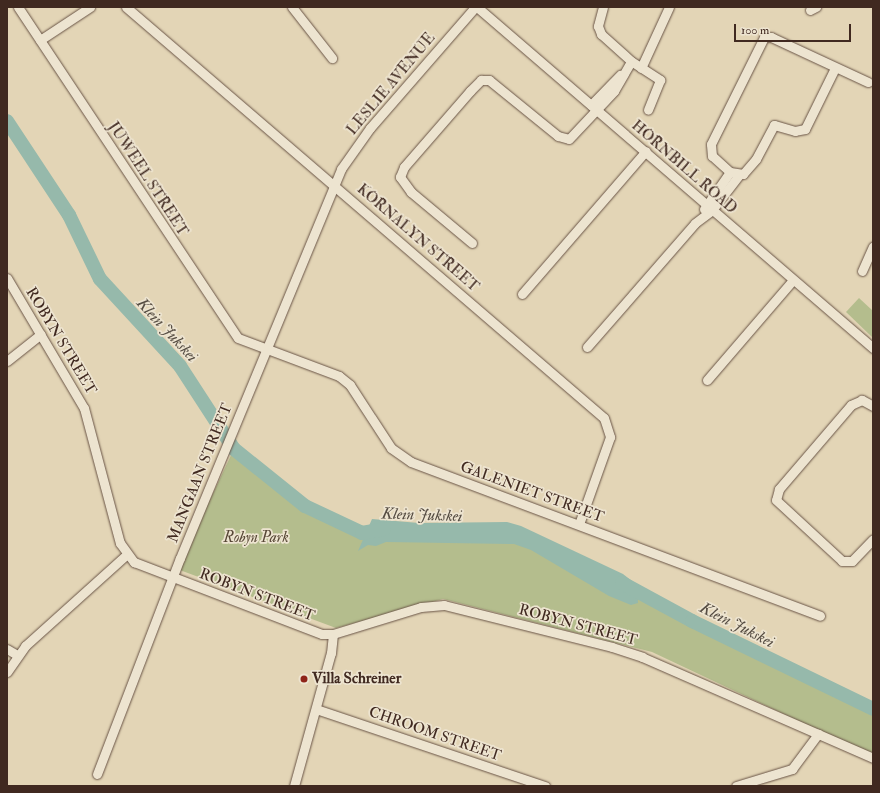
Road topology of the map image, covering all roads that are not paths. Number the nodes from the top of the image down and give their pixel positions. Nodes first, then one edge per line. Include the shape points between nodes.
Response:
1 (18, 7) edge
2 (90, 7) edge
3 (126, 7) edge
4 (292, 7) edge
5 (476, 7) edge
6 (603, 7) edge
7 (669, 7) edge
8 (40, 40) junction
9 (332, 58) dead end
10 (632, 61) junction
11 (642, 68) junction
12 (835, 68) junction
13 (868, 82) dead end
14 (594, 108) junction
15 (648, 110) dead end
16 (646, 151) junction
17 (734, 174) junction
18 (334, 184) junction
19 (708, 207) junction
20 (472, 243) dead end
21 (873, 246) edge
22 (862, 271) dead end
23 (7, 278) edge
24 (793, 280) junction
25 (522, 294) dead end
26 (41, 334) junction
27 (587, 348) dead end
28 (873, 348) edge
29 (269, 349) junction
30 (7, 361) edge
31 (707, 380) dead end
32 (871, 401) edge
33 (579, 524) junction
34 (873, 539) edge
35 (126, 555) junction
36 (172, 579) junction
37 (820, 616) dead end
38 (333, 634) junction
39 (7, 649) edge
40 (17, 655) junction
41 (7, 672) edge
42 (316, 708) junction
43 (818, 734) junction
44 (873, 758) edge
45 (97, 774) dead end
46 (294, 786) edge
47 (545, 786) edge
48 (736, 786) edge

1 - 8 street, JUWEEL STREET
2 - 8 street
3 - 18 street, KORNALYN STREET
4 - 9 street
5 - 14 street, HORNBILL ROAD
5 - 18 street, LESLIE AVENUE via 370,128
6 - 10 street via 599,31
7 - 11 street
8 - 29 street, JUWEEL STREET via 227,326 238,338
10 - 11 street
10 - 14 street
11 - 15 street via 660,80
12 - 13 street
12 - 17 street via 805,129 795,131 774,125 756,159
12 - 17 street via 771,37 762,39 711,144 712,156
14 - 16 street, HORNBILL ROAD
14 - 20 street via 576,135 562,139 493,82 478,82 404,167 400,177 411,192
16 - 19 street, HORNBILL ROAD
16 - 25 street
17 - 19 street
18 - 29 street, MANGAAN STREET
18 - 33 street, KORNALYN STREET via 608,423 610,437
19 - 24 street, HORNBILL ROAD
19 - 27 street
21 - 22 street
23 - 26 street, ROBYN STREET
24 - 28 street, HORNBILL ROAD
24 - 31 street
26 - 30 street
26 - 35 street, ROBYN STREET via 89,421
29 - 33 street, GALENIET STREET via 344,379 400,457
29 - 36 street, MANGAAN STREET via 248,393
32 - 34 street via 858,400 852,405 779,489 776,500 842,561 852,561
33 - 37 street, GALENIET STREET
35 - 36 street, ROBYN STREET via 134,562
35 - 40 street
36 - 38 street, ROBYN STREET via 299,628
36 - 45 street, MANGAAN STREET
38 - 42 street
38 - 43 street, ROBYN STREET via 421,607 453,606 642,657
39 - 40 street
40 - 41 street
42 - 46 street
42 - 47 street, CHROOM STREET
43 - 44 street, ROBYN STREET
43 - 48 street via 792,769

